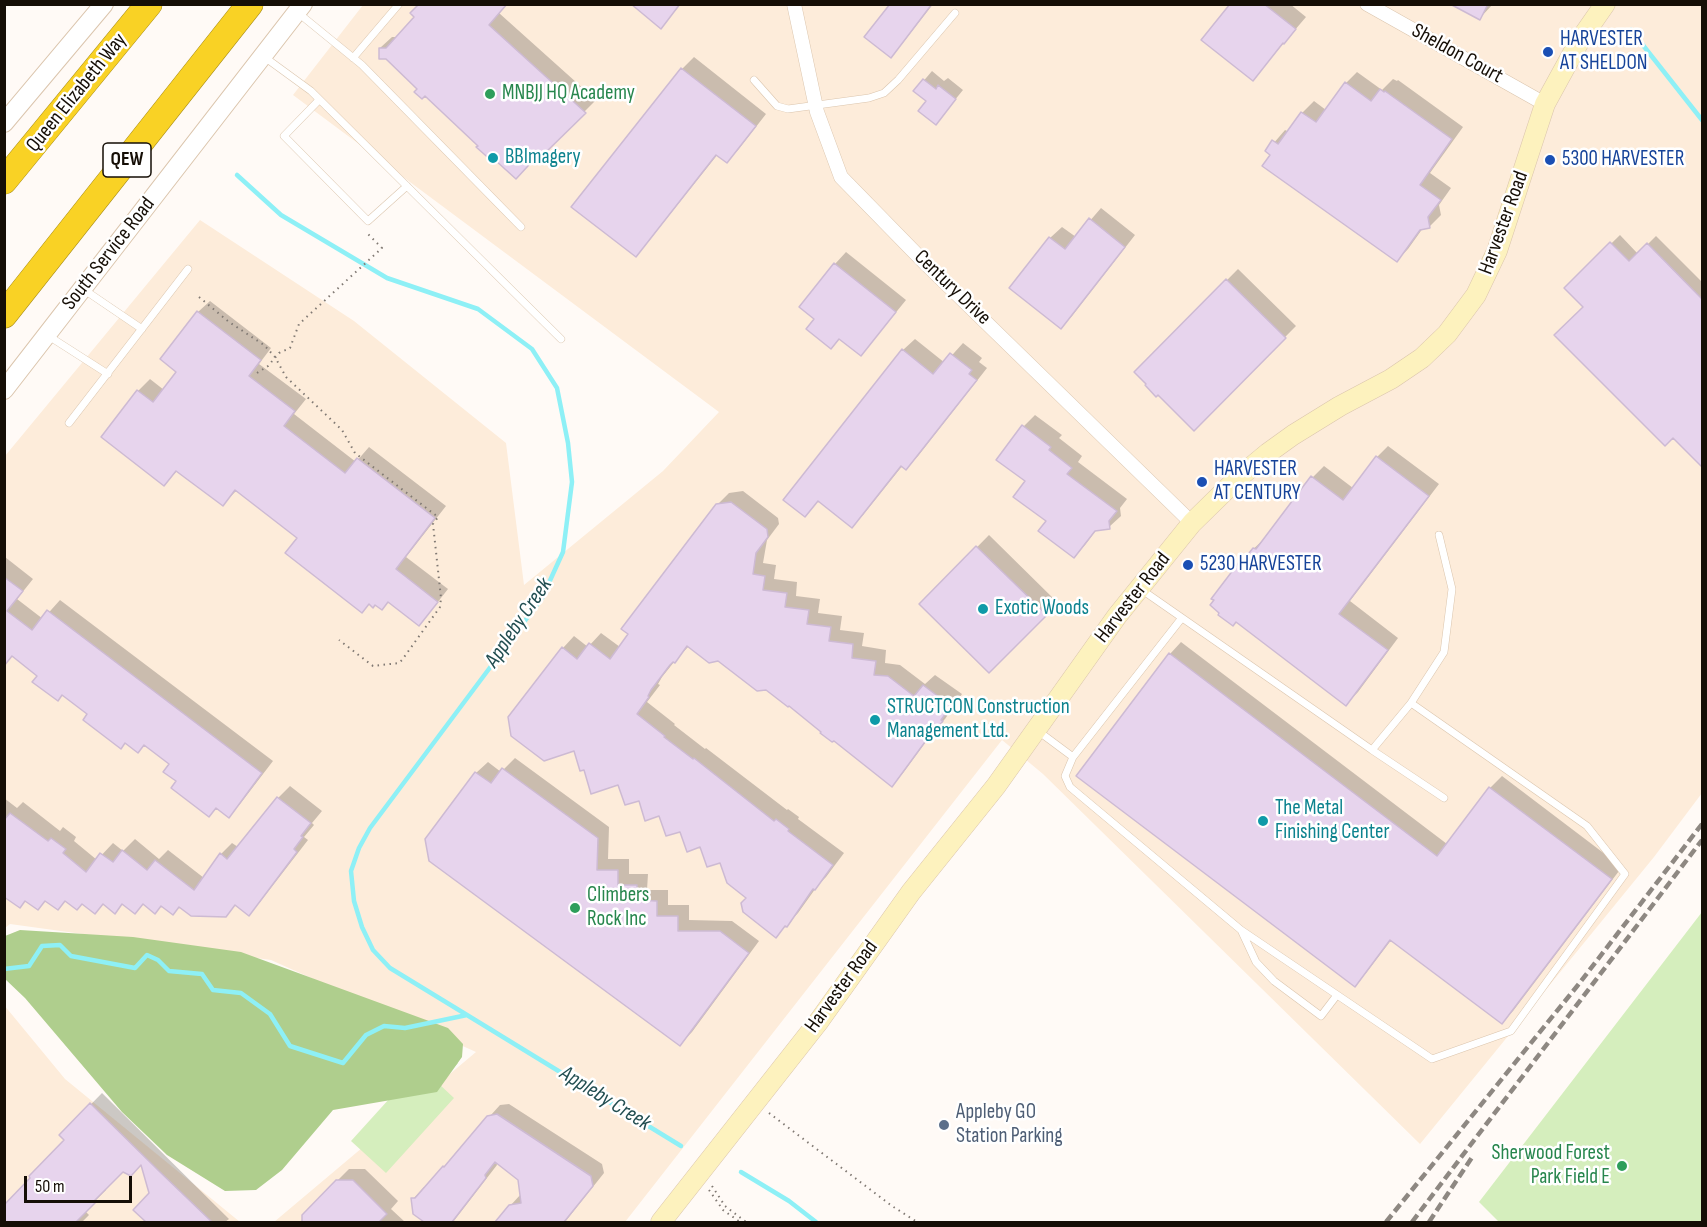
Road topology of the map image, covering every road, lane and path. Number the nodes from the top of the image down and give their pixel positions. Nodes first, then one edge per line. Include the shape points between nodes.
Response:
1 (104, 4) edge
2 (149, 4) edge
3 (250, 4) edge
4 (399, 4) edge
5 (794, 4) edge
6 (1367, 4) edge
7 (1605, 4) edge
8 (300, 8) edge
9 (956, 14) dead end
10 (263, 56) junction
11 (353, 58) junction
12 (754, 80) dead end
13 (320, 100) junction
14 (1545, 104) junction
15 (816, 106) junction
16 (4, 123) edge
17 (4, 181) edge
18 (407, 186) junction
19 (521, 226) dead end
20 (363, 229) dead end
21 (188, 269) dead end
22 (83, 289) junction
23 (199, 297) dead end
24 (4, 315) edge
25 (142, 329) junction
26 (47, 335) junction
27 (561, 339) dead end
28 (275, 357) junction
29 (256, 373) dead end
30 (108, 374) junction
31 (4, 390) edge
32 (69, 423) dead end
33 (1192, 524) junction
34 (1439, 535) dead end
35 (1140, 588) junction
36 (1181, 619) junction
37 (422, 621) dead end
38 (428, 625) junction
39 (339, 639) dead end
40 (1411, 703) junction
41 (1037, 730) junction
42 (1372, 750) junction
43 (1073, 757) junction
44 (1444, 798) dead end
45 (1241, 930) junction
46 (1336, 995) junction
47 (751, 1107) junction
48 (698, 1175) junction
49 (661, 1222) edge
50 (740, 1222) edge
51 (746, 1222) edge
52 (917, 1222) edge

1 - 16 street
2 - 17 highway, Queen Elizabeth Way
3 - 24 highway, QEW
4 - 11 lane
5 - 15 street, Century Drive
6 - 14 street, Sheldon Court
7 - 14 main road, Harvester Road
8 - 10 street, South Service Road
8 - 11 lane
9 - 15 lane via 884,93
10 - 13 lane
10 - 22 street, South Service Road
11 - 19 lane
12 - 15 lane via 777,106
13 - 18 lane
13 - 18 lane via 284,136 368,221
14 - 33 main road, Harvester Road via 1497,251 1476,295 1447,334 1422,358 1391,379 1340,406 1268,453
15 - 33 street, Century Drive via 841,177
18 - 27 lane
20 - 28 path via 382,248 299,324 290,348
21 - 25 lane
22 - 25 lane
22 - 26 street, South Service Road
23 - 28 path
25 - 30 lane
26 - 30 lane
26 - 31 street, South Service Road
28 - 29 path
28 - 38 path via 286,377 342,430 355,453 438,517 433,524 441,598 440,607
30 - 32 lane
33 - 35 main road, Harvester Road
34 - 40 lane via 1452,590 1444,652
35 - 36 lane
35 - 41 main road, Harvester Road
36 - 42 lane
36 - 43 lane
37 - 38 path
38 - 39 path via 399,663 373,666
40 - 42 lane
40 - 46 lane via 1587,826 1625,874 1511,1031 1432,1059
41 - 43 lane
41 - 47 main road, Harvester Road
42 - 44 lane
43 - 45 lane via 1065,776 1070,787
45 - 46 lane
45 - 46 lane via 1256,962 1274,981 1321,1016
47 - 48 main road, Harvester Road
47 - 52 path via 772,1114
48 - 49 main road, Harvester Road
48 - 50 path via 723,1210
48 - 51 path via 725,1206

